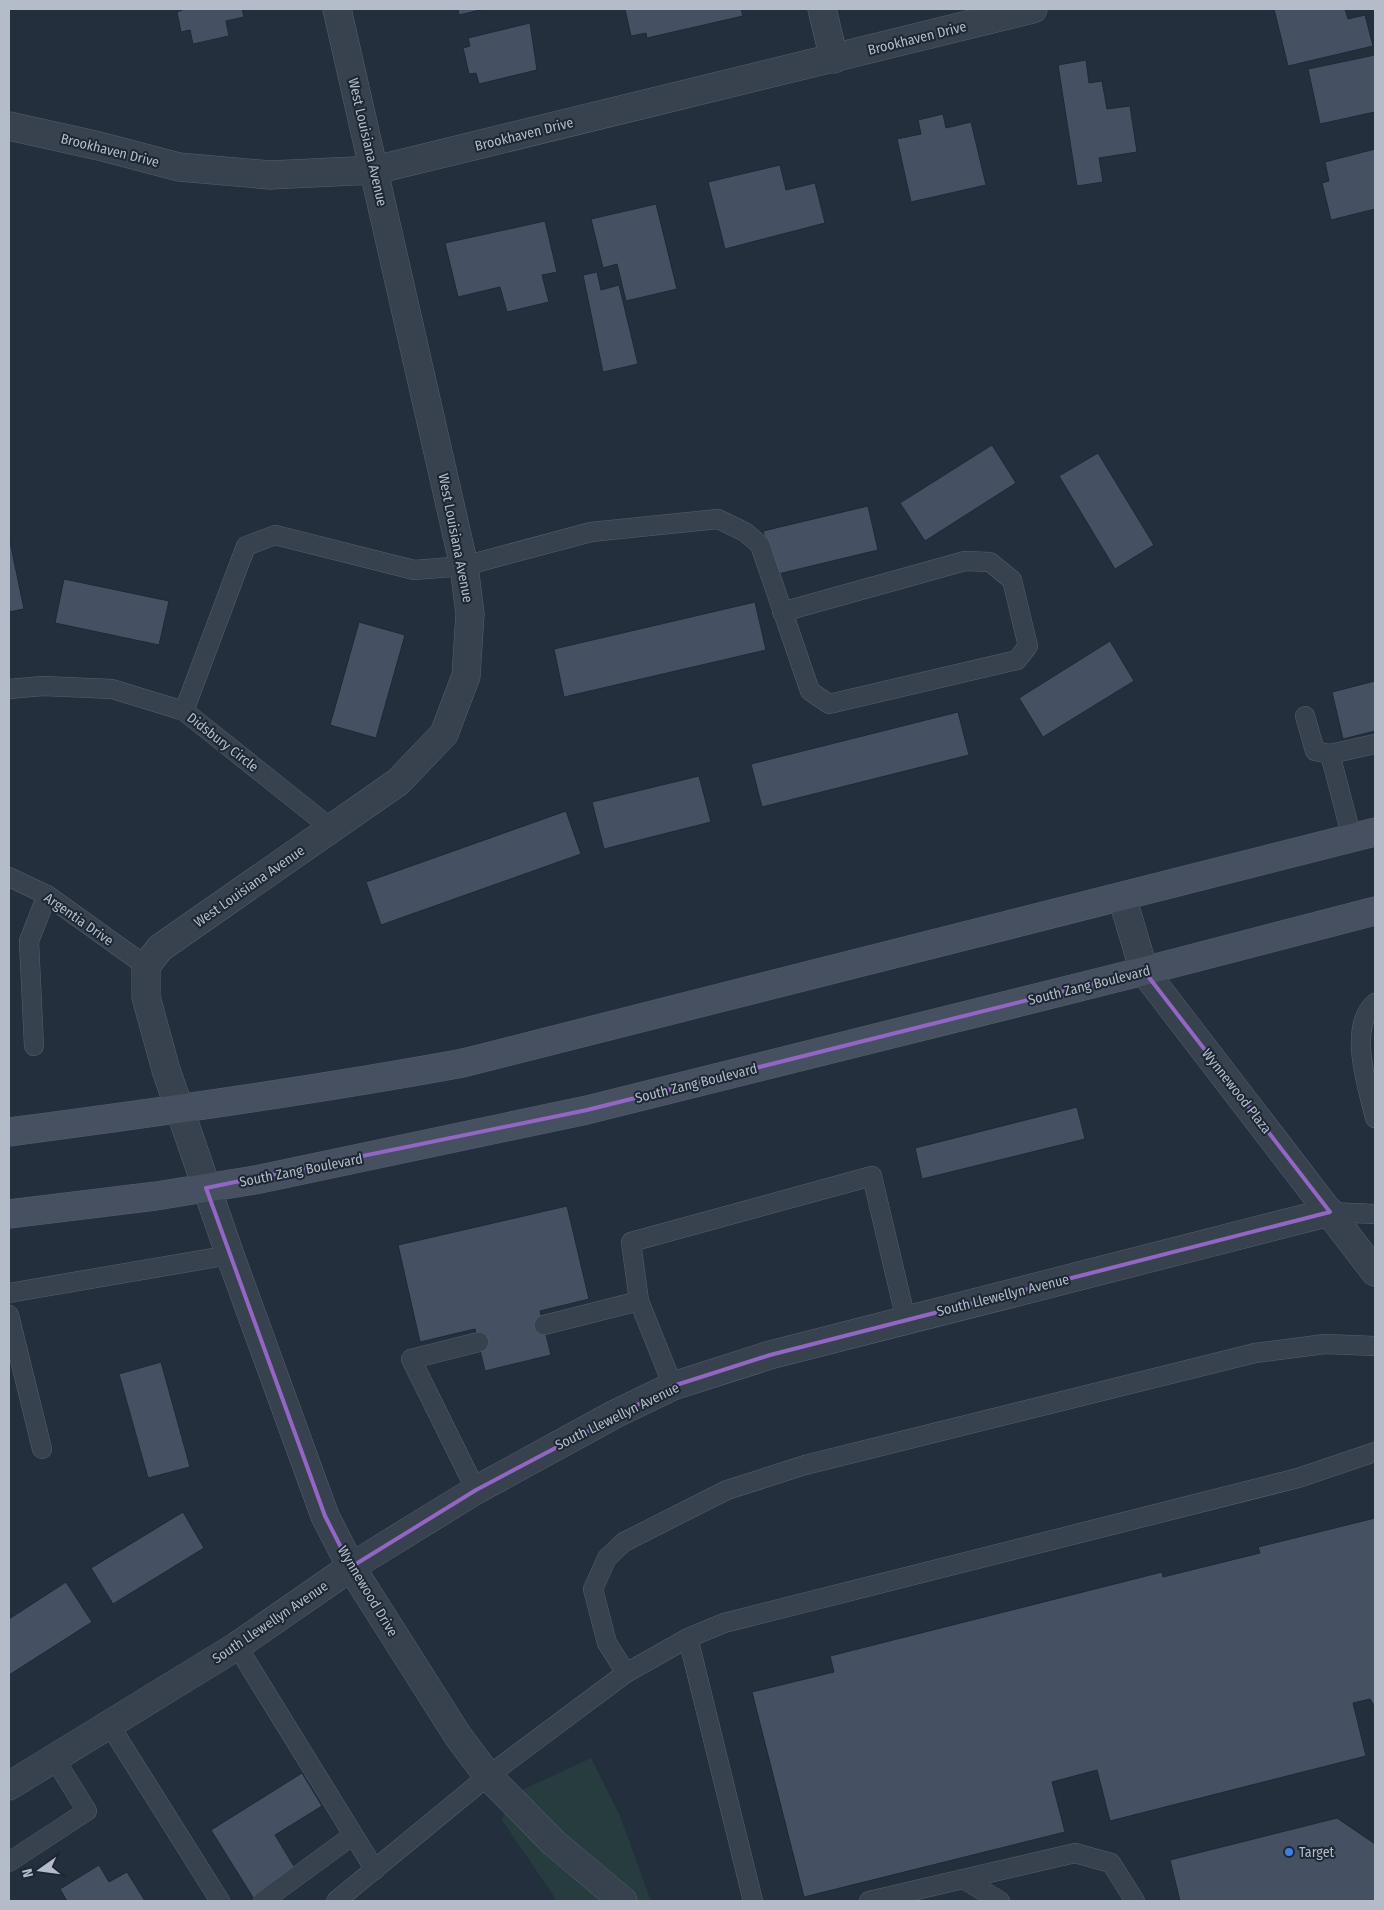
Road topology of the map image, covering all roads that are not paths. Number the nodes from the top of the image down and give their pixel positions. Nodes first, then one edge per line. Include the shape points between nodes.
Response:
1 (336, 9) edge
2 (822, 9) edge
3 (1033, 9) edge
4 (834, 59) junction
5 (9, 126) edge
6 (375, 170) junction
7 (464, 566) junction
8 (782, 612) junction
9 (9, 689) edge
10 (184, 711) junction
11 (1305, 716) dead end
12 (1375, 744) edge
13 (1330, 754) junction
14 (332, 829) junction
15 (1364, 835) edge
16 (9, 877) edge
17 (47, 895) junction
18 (1122, 897) junction
19 (1375, 911) edge
20 (146, 966) junction
21 (1144, 971) junction
22 (1375, 1003) edge
23 (34, 1046) dead end
24 (179, 1109) junction
25 (1375, 1118) edge
26 (9, 1132) edge
27 (206, 1188) junction
28 (1330, 1212) junction
29 (9, 1214) edge
30 (1375, 1214) edge
31 (230, 1255) junction
32 (1375, 1272) edge
33 (9, 1293) edge
34 (638, 1301) junction
35 (9, 1315) edge
36 (906, 1320) junction
37 (544, 1325) dead end
38 (478, 1342) dead end
39 (1375, 1346) edge
40 (673, 1386) junction
41 (42, 1449) dead end
42 (1375, 1452) edge
43 (476, 1490) junction
44 (351, 1568) junction
45 (688, 1638) junction
46 (237, 1646) junction
47 (626, 1673) junction
48 (109, 1724) junction
49 (54, 1758) junction
50 (488, 1776) junction
51 (9, 1786) edge
52 (352, 1836) junction
53 (9, 1862) edge
54 (375, 1870) junction
55 (963, 1879) junction
56 (220, 1901) edge
57 (263, 1901) edge
58 (336, 1901) edge
59 (623, 1901) edge
60 (753, 1901) edge
61 (869, 1901) edge
62 (1000, 1901) edge
63 (1135, 1901) edge

1 - 6 street, West Louisiana Avenue
2 - 4 street
3 - 4 street, Brookhaven Drive
4 - 6 street, Brookhaven Drive
5 - 6 street, Brookhaven Drive via 179,167 270,175
6 - 7 street, West Louisiana Avenue
7 - 8 lane via 591,532 718,519 745,532 760,545
7 - 10 lane via 414,570 275,535 246,546
7 - 14 street, West Louisiana Avenue via 470,614 466,676 444,734 398,782
8 - 8 lane via 810,691 829,704 1017,660 1028,646 1012,580 990,562 965,561
9 - 10 lane, Didsbury Circle via 43,686 112,689
10 - 14 lane, Didsbury Circle
11 - 13 lane via 1315,751
12 - 13 lane
13 - 15 lane
14 - 20 street, West Louisiana Avenue via 160,948
15 - 18 main road
16 - 17 lane, Argentia Drive
17 - 20 lane, Argentia Drive
17 - 23 lane via 29,941
18 - 21 street, Wynnewood Plaza
18 - 24 main road via 463,1063
19 - 21 main road, South Zang Boulevard
20 - 24 street via 146,997
21 - 27 main road, South Zang Boulevard via 588,1110 435,1144
21 - 28 street, Wynnewood Plaza
22 - 25 lane via 1361,1033 1363,1069
24 - 26 main road
24 - 27 street
27 - 29 main road, South Zang Boulevard
27 - 31 street, Wynnewood Drive
28 - 30 lane
28 - 32 street, Wynnewood Plaza
28 - 36 street, South Llewellyn Avenue
31 - 33 lane
31 - 44 street, Wynnewood Drive via 326,1516
34 - 36 lane via 631,1242 872,1176
34 - 37 lane
34 - 40 lane
35 - 41 lane
36 - 40 street, South Llewellyn Avenue via 770,1355
38 - 43 lane via 411,1359
39 - 47 lane via 1325,1344 1255,1353 805,1465 727,1490 624,1542 607,1558 592,1589 607,1643
40 - 43 street, South Llewellyn Avenue
42 - 45 lane via 1298,1478 724,1623
43 - 44 street, South Llewellyn Avenue
44 - 46 street, South Llewellyn Avenue
44 - 50 street, Wynnewood Drive via 458,1736
45 - 47 lane
45 - 60 lane
46 - 48 street, South Llewellyn Avenue
46 - 52 lane
47 - 50 lane
48 - 49 street, South Llewellyn Avenue
48 - 56 lane
49 - 51 street, South Llewellyn Avenue
49 - 53 lane via 87,1811
50 - 54 lane
50 - 59 street, Wynnewood Drive via 554,1843
52 - 54 lane
52 - 57 lane
54 - 58 lane
55 - 61 lane
55 - 62 lane
55 - 63 lane via 1074,1853 1111,1863

